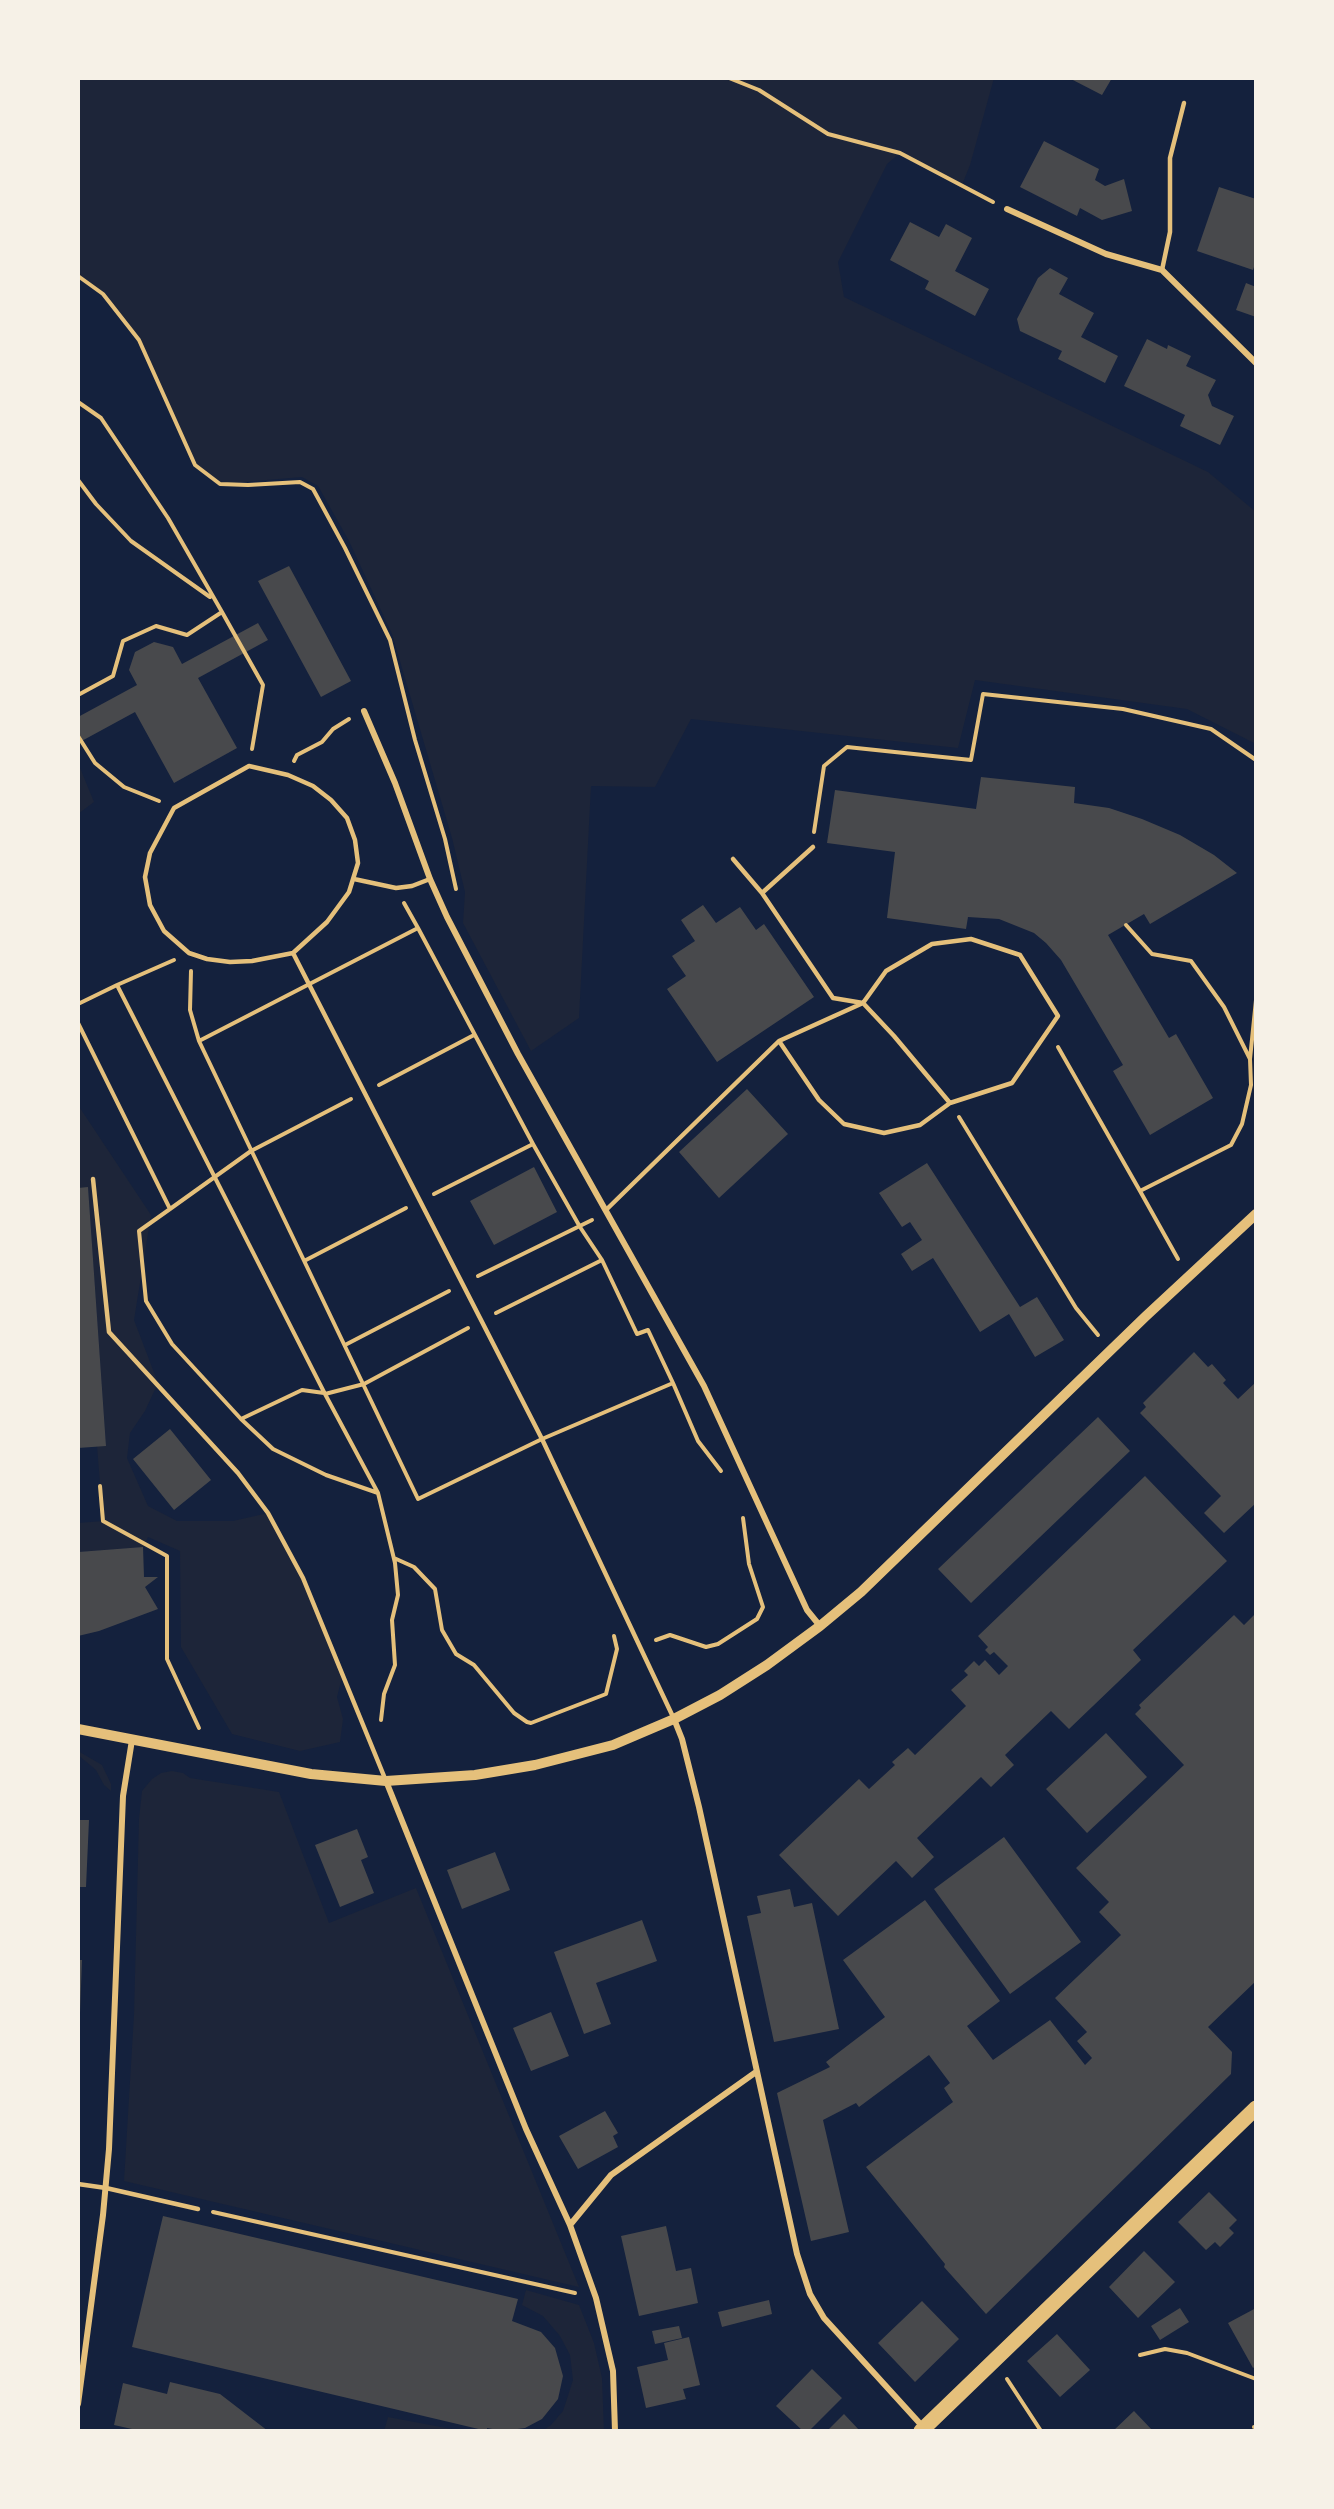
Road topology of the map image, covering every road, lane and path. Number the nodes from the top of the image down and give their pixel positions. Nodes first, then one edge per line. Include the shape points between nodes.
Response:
1 (729, 78) edge
2 (1184, 103) dead end
3 (1007, 209) joint
4 (1162, 270) junction
5 (78, 276) edge
6 (1256, 363) edge
7 (78, 402) edge
8 (78, 480) edge
9 (213, 599) junction
10 (222, 612) junction
11 (78, 694) edge
12 (364, 711) joint
13 (78, 736) edge
14 (1256, 760) edge
15 (249, 766) junction
16 (288, 775) junction
17 (174, 808) junction
18 (813, 847) joint
19 (733, 859) dead end
20 (354, 879) junction
21 (430, 879) junction
22 (396, 888) junction
23 (762, 893) junction
24 (447, 917) junction
25 (1125, 925) dead end
26 (418, 928) dead end
27 (189, 953) junction
28 (293, 953) junction
29 (117, 985) junction
30 (1256, 1000) edge
31 (863, 1003) junction
32 (78, 1004) edge
33 (78, 1023) edge
34 (1049, 1030) junction
35 (474, 1035) dead end
36 (199, 1041) dead end
37 (779, 1041) junction
38 (1250, 1059) junction
39 (364, 1093) junction
40 (950, 1103) junction
41 (214, 1177) junction
42 (93, 1179) dead end
43 (1140, 1191) junction
44 (170, 1209) junction
45 (607, 1209) junction
46 (1256, 1214) edge
47 (602, 1260) dead end
48 (1178, 1260) dead end
49 (483, 1320) junction
50 (1098, 1336) dead end
51 (673, 1383) dead end
52 (325, 1394) junction
53 (241, 1419) junction
54 (723, 1473) dead end
55 (100, 1486) dead end
56 (378, 1493) junction
57 (741, 1511) dead end
58 (393, 1557) junction
59 (628, 1625) junction
60 (820, 1626) junction
61 (634, 1637) junction
62 (674, 1719) junction
63 (381, 1720) dead end
64 (199, 1728) dead end
65 (78, 1729) edge
66 (132, 1740) junction
67 (386, 1781) junction
68 (756, 2072) junction
69 (1256, 2108) edge
70 (78, 2184) edge
71 (106, 2188) junction
72 (198, 2209) joint
73 (570, 2225) junction
74 (574, 2293) dead end
75 (1140, 2355) dead end
76 (1005, 2376) dead end
77 (1256, 2379) edge
78 (78, 2404) edge
79 (922, 2429) edge
80 (615, 2431) edge
81 (1041, 2431) edge

1 - 3 path via 759,90 828,134 900,153
2 - 4 lane via 1170,158 1170,232
3 - 4 street via 1106,254
4 - 6 street
5 - 24 path via 103,294 139,340 195,465 220,484 300,482 314,489 390,640 457,891 454,908
7 - 9 path via 107,427 168,518
8 - 9 path via 131,541
9 - 10 path
10 - 11 path via 187,635 156,626 123,641 113,676
10 - 15 path via 263,685
12 - 16 path via 297,755
12 - 21 street
13 - 17 path via 95,763 123,787
14 - 18 path via 1211,729 1123,709 982,694 971,760 847,747 824,766
15 - 16 lane
15 - 17 lane
16 - 20 lane via 313,786 347,818 355,840
17 - 27 lane via 150,853 145,877 150,905 164,931
18 - 23 lane
19 - 23 lane
20 - 22 lane
20 - 28 lane via 327,922
21 - 22 lane
21 - 24 street
22 - 26 path
23 - 31 lane via 833,998
24 - 45 street via 518,1054
25 - 38 path via 1152,954 1191,962 1224,1007
27 - 28 lane via 230,962
27 - 29 path
27 - 36 path via 190,1010
28 - 39 lane
29 - 32 path
29 - 41 path
30 - 38 path
31 - 34 lane via 886,970 932,944 971,939 1020,955 1058,1016
31 - 37 lane
31 - 40 lane
33 - 44 path
34 - 40 lane via 1012,1083
34 - 43 path
35 - 39 path
37 - 40 lane via 819,1100 844,1124 884,1133 920,1125
37 - 45 lane
38 - 43 path via 1251,1085 1242,1124 1231,1145
39 - 41 path via 251,1151
39 - 49 lane
40 - 50 path via 1076,1308
41 - 44 path
41 - 52 path
42 - 67 lane via 109,1332 238,1473 268,1513 303,1578
43 - 48 path
44 - 53 path via 139,1231 146,1301 172,1344
45 - 60 street via 704,1386 807,1610
46 - 60 street
47 - 49 path
49 - 52 path via 364,1384
49 - 59 lane
51 - 54 path via 698,1442
52 - 53 path via 302,1390
52 - 56 path
53 - 56 path via 273,1449 326,1475
55 - 64 path via 103,1521 167,1556 167,1659
56 - 58 path
57 - 61 path via 749,1564 763,1607 757,1619 706,1647 670,1635 656,1640 651,1630
58 - 59 path via 414,1567 435,1589 442,1630 456,1654 474,1665 514,1713 527,1722 606,1694 617,1649 613,1633
58 - 63 path via 398,1594 392,1620 395,1665 384,1694
59 - 61 lane
60 - 62 street via 748,1677
61 - 62 lane
62 - 67 street via 613,1745 535,1765 476,1775
62 - 68 street via 699,1807
65 - 66 street
66 - 67 street via 311,1774
66 - 71 street via 123,1796
67 - 73 street via 526,2129
68 - 73 street via 611,2175
68 - 79 street via 797,2254 810,2294 824,2318
69 - 79 main road
70 - 71 lane
71 - 72 lane
71 - 78 street
72 - 74 path
73 - 80 street via 596,2298 613,2372
75 - 77 path via 1165,2349 1187,2353
76 - 81 path

